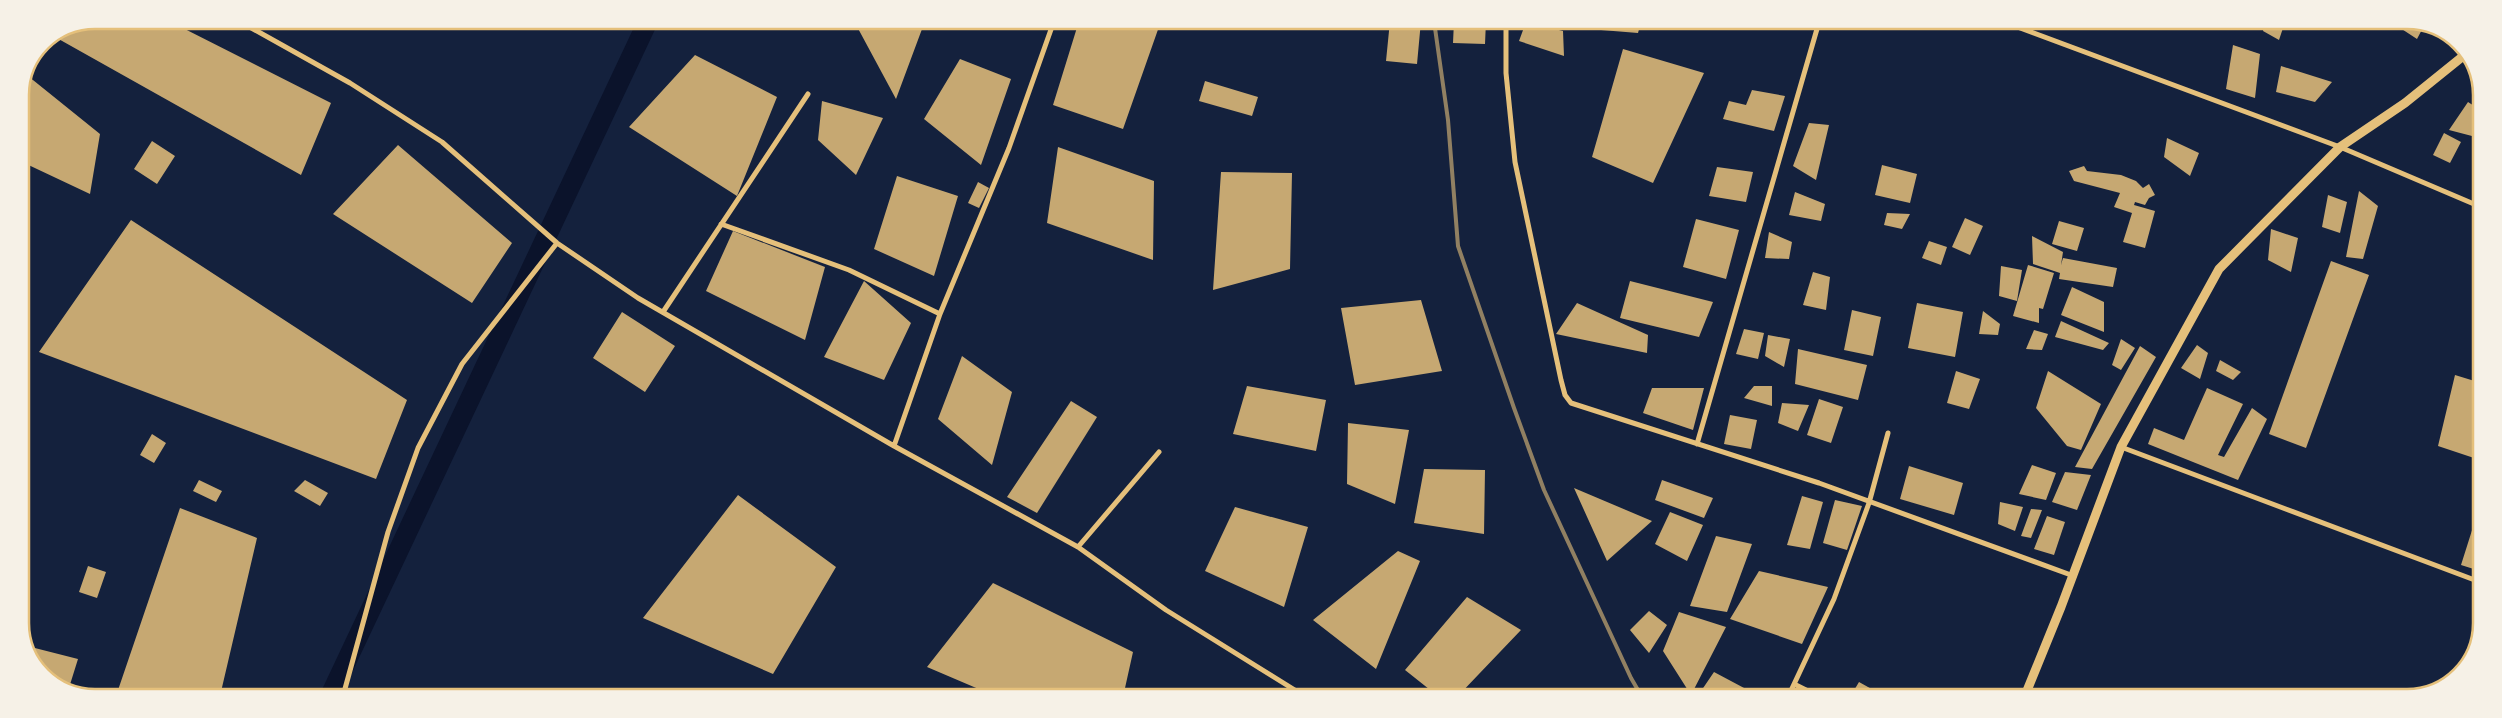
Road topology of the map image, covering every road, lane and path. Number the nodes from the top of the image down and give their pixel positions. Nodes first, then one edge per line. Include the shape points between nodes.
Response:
1 (253, 29) edge
2 (1051, 29) edge
3 (1506, 29) edge
4 (1817, 29) edge
5 (2023, 29) edge
6 (2461, 57) edge
7 (808, 94) dead end
8 (2340, 147) junction
9 (2473, 204) edge
10 (721, 224) junction
11 (558, 243) junction
12 (663, 312) junction
13 (940, 314) junction
14 (1888, 433) dead end
15 (1697, 444) junction
16 (894, 446) junction
17 (2121, 448) junction
18 (1158, 452) dead end
19 (1869, 503) junction
20 (1078, 547) junction
21 (2071, 575) junction
22 (2473, 579) edge
23 (1796, 685) junction
24 (345, 689) edge
25 (1293, 689) edge
26 (1793, 689) edge
27 (1804, 689) edge
28 (2028, 689) edge

1 - 11 street via 350,83 442,142
2 - 13 street via 1009,148
3 - 15 street via 1506,73 1515,162 1565,394 1571,403
4 - 15 street
5 - 8 street
6 - 8 street via 2405,103
7 - 10 street
8 - 9 street
8 - 17 street via 2219,269
10 - 12 street
10 - 13 street via 849,270
11 - 12 street
11 - 24 street via 462,364 418,448 388,532
12 - 16 street
13 - 16 street
14 - 19 street
15 - 19 street
16 - 20 street
17 - 21 street
17 - 22 street
18 - 20 street
19 - 21 street
19 - 23 street via 1834,599
20 - 25 street via 1166,610
21 - 28 street
23 - 26 street
23 - 27 street

